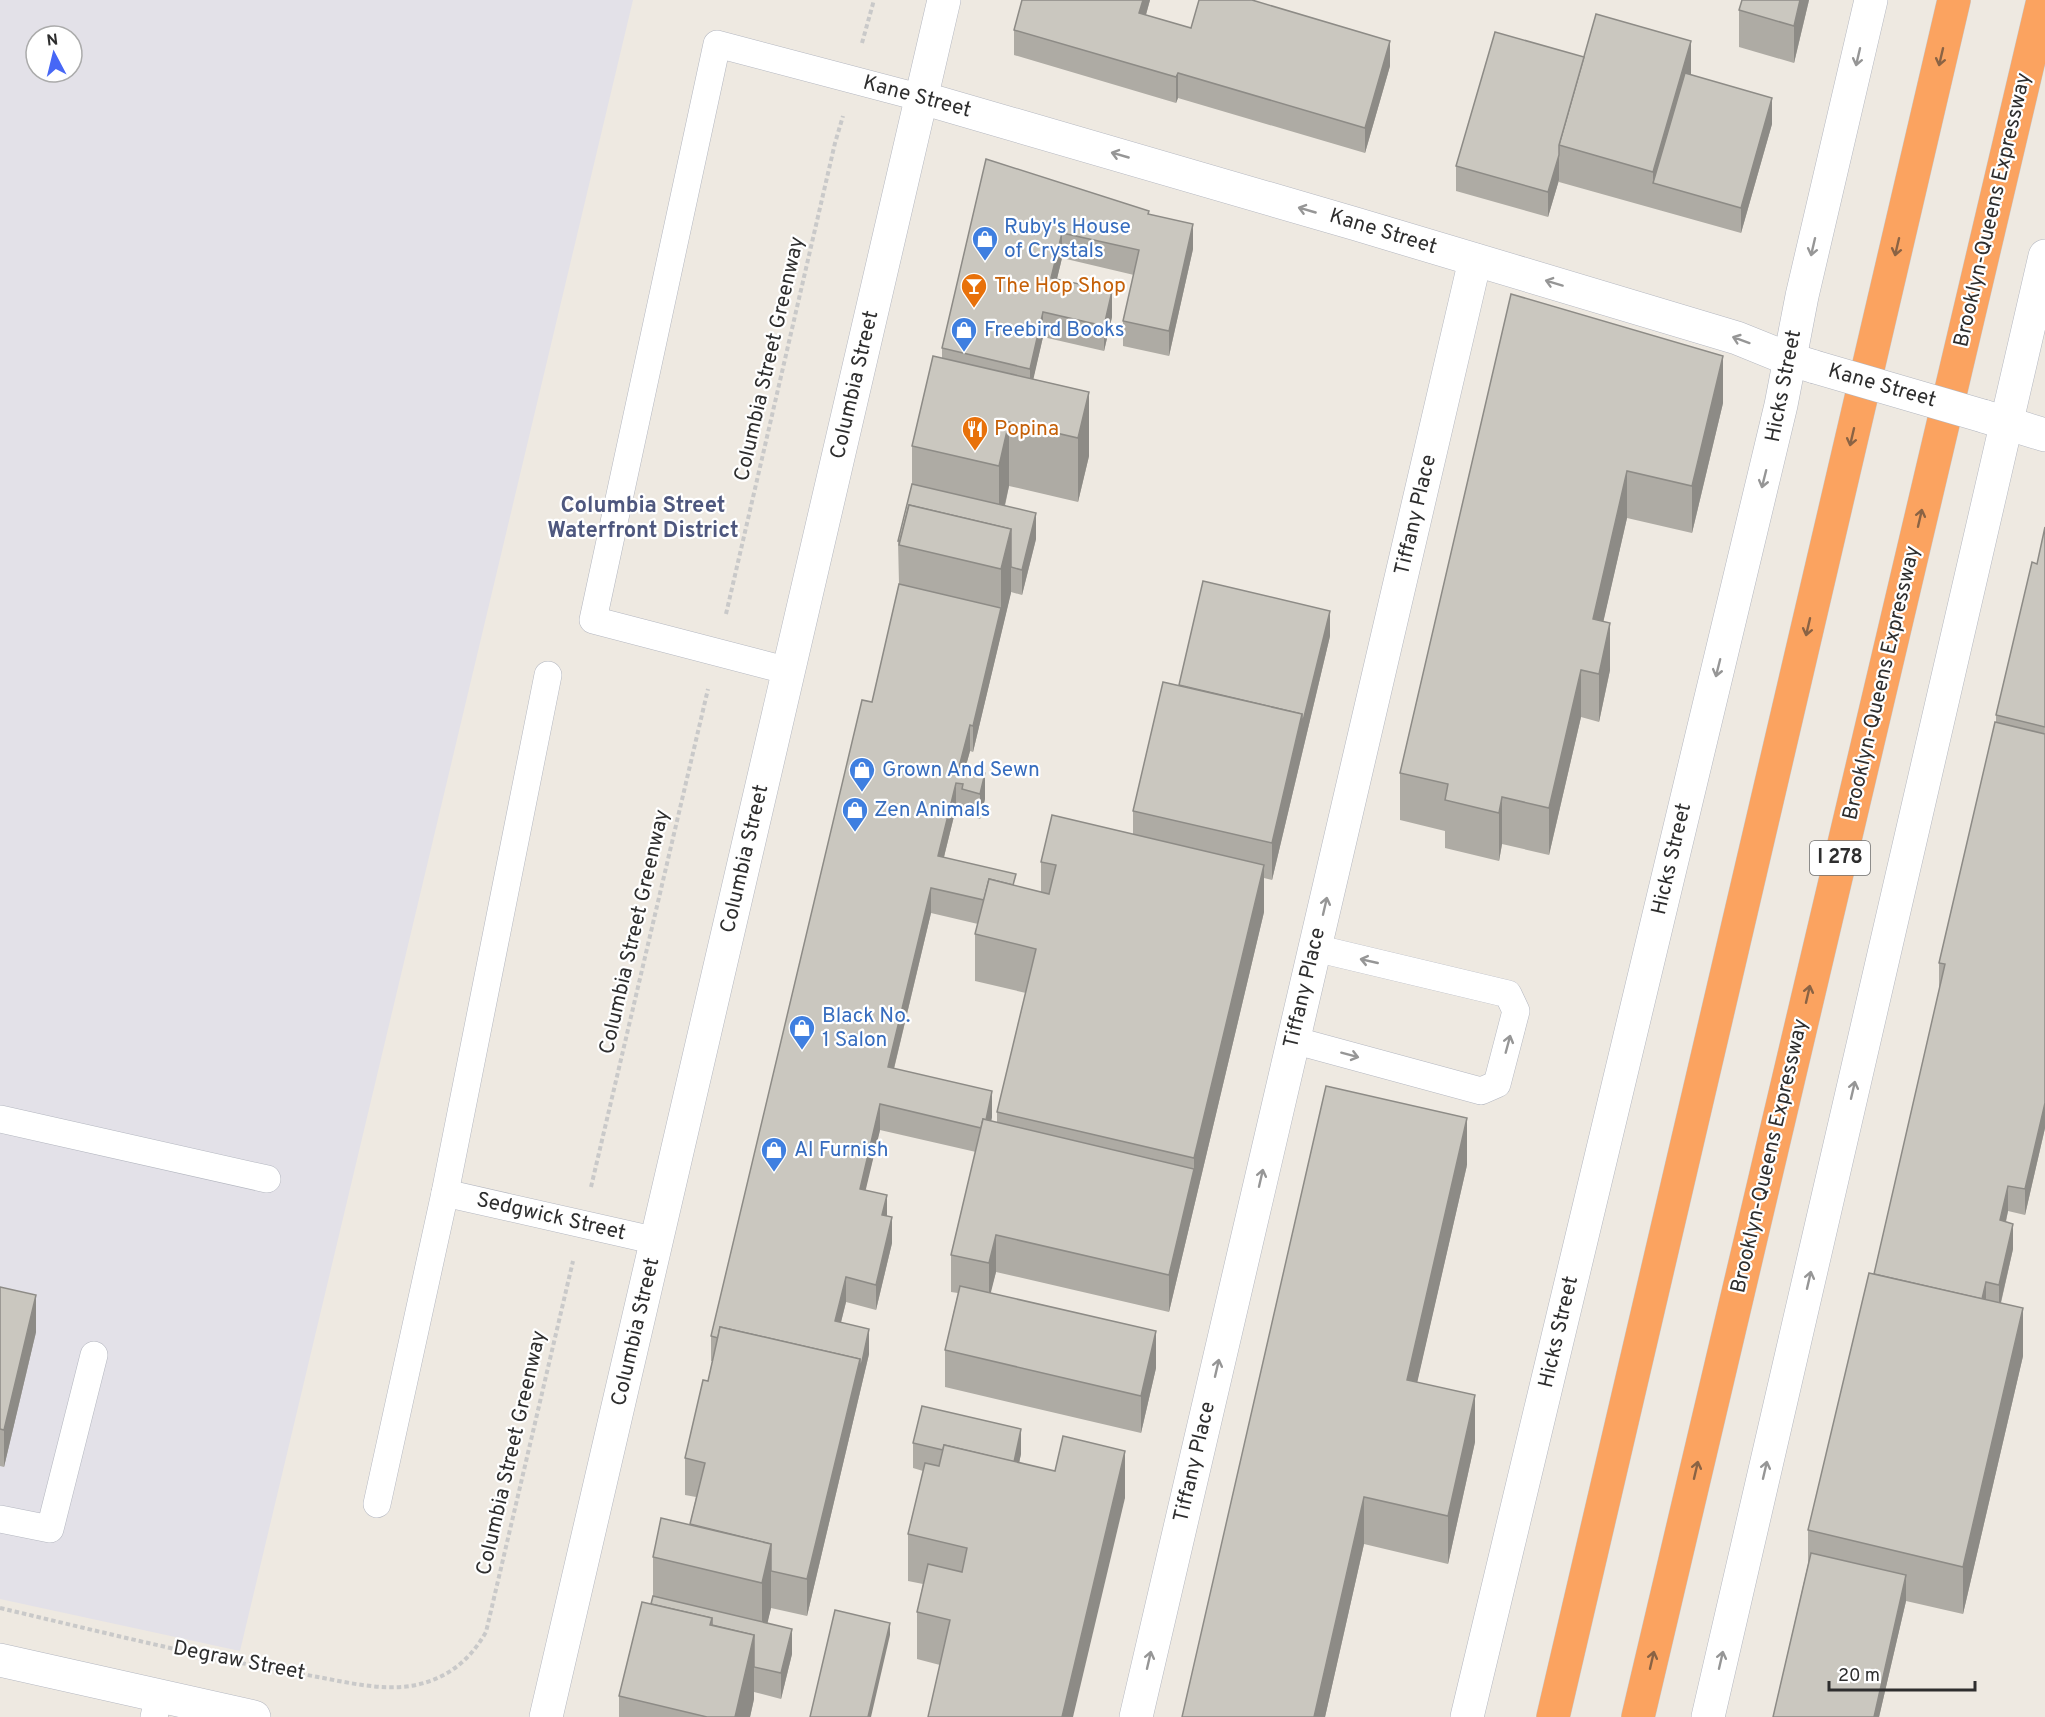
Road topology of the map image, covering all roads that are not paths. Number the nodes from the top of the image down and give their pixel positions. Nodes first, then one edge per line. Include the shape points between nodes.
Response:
1 (945, 0) edge
2 (1871, 0) edge
3 (1954, 0) edge
4 (2043, 0) edge
5 (922, 98) junction
6 (2045, 256) edge
7 (1475, 260) junction
8 (1802, 363) junction
9 (1995, 420) junction
10 (2045, 435) edge
11 (789, 671) junction
12 (548, 675) dead end
13 (1315, 948) junction
14 (1293, 1040) junction
15 (0, 1119) edge
16 (267, 1179) dead end
17 (445, 1193) junction
18 (657, 1241) junction
19 (94, 1355) dead end
20 (377, 1504) dead end
21 (0, 1519) edge
22 (0, 1660) edge
23 (156, 1706) edge
24 (254, 1717) edge
25 (546, 1717) edge
26 (1136, 1717) edge
27 (1467, 1717) edge
28 (1552, 1717) edge
29 (1638, 1717) edge
30 (1708, 1717) edge

1 - 5 street, Columbia Street
2 -> 8 street, Hicks Street via 1802,296
3 -> 28 highway
29 -> 4 highway, Brooklyn-Queens Expressway / I 278
7 -> 5 street, Kane Street
5 - 11 street, Columbia Street
5 - 11 lane, Kane Street via 717,44 593,620
6 - 9 street
8 -> 7 street, Kane Street via 1737,338
13 -> 7 street, Tiffany Place
8 - 9 street, Kane Street, bridge
8 -> 27 street, Hicks Street via 1779,417
9 - 10 street, Kane Street
30 -> 9 street
11 - 18 street, Columbia Street
12 - 17 lane
13 - 14 street, Tiffany Place
14 -> 13 lane via 1481,1091 1497,1084 1516,1011 1508,994
26 -> 14 street, Tiffany Place
15 - 16 lane
17 - 18 lane, Sedgwick Street
17 - 20 lane
18 - 25 street, Columbia Street
19 - 21 lane via 50,1529
22 - 23 street
23 - 24 street

